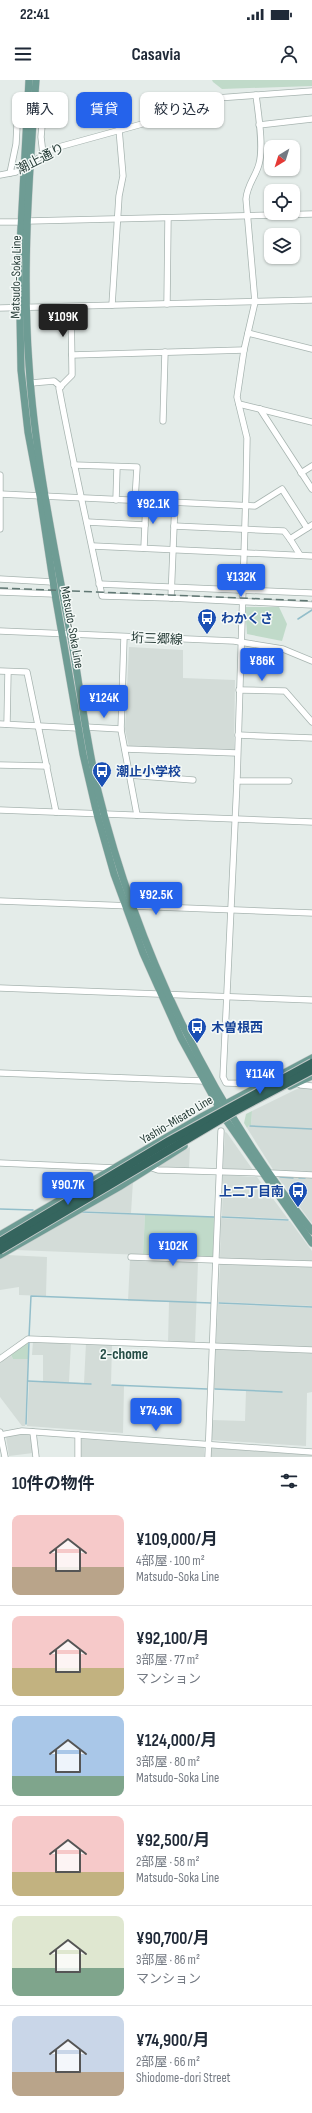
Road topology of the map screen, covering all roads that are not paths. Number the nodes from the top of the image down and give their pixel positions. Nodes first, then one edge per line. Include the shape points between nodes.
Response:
1 (29, 80) edge
2 (36, 80) edge
3 (312, 91) edge
4 (31, 92) edge
5 (32, 92) edge
6 (256, 95) junction
7 (312, 119) edge
8 (259, 125) junction
9 (17, 128) edge
10 (28, 128) edge
11 (31, 128) edge
12 (42, 128) edge
13 (119, 129) junction
14 (43, 154) junction
15 (31, 163) junction
16 (24, 168) junction
17 (10, 173) junction
18 (0, 175) edge
19 (312, 214) edge
20 (247, 216) junction
21 (168, 218) junction
22 (117, 220) junction
23 (25, 221) junction
24 (0, 222) edge
25 (312, 300) edge
26 (255, 302) junction
27 (167, 304) junction
28 (112, 305) junction
29 (71, 306) junction
30 (0, 308) edge
31 (22, 308) junction
32 (248, 333) junction
33 (312, 349) edge
34 (244, 350) junction
35 (165, 352) junction
36 (72, 355) junction
37 (30, 383) junction
38 (61, 387) junction
39 (239, 404) junction
40 (260, 409) junction
41 (163, 421) dead end
42 (312, 422) edge
43 (74, 465) junction
44 (312, 466) edge
45 (117, 467) junction
46 (301, 473) junction
47 (0, 475) edge
48 (312, 489) edge
49 (1, 494) edge
50 (43, 496) junction
51 (82, 498) junction
52 (116, 500) junction
53 (135, 500) junction
54 (146, 501) junction
55 (175, 502) junction
56 (245, 506) junction
57 (87, 522) junction
58 (145, 525) junction
59 (174, 526) junction
60 (309, 526) edge
61 (0, 529) edge
62 (244, 529) junction
63 (290, 539) junction
64 (93, 546) junction
65 (144, 548) junction
66 (174, 549) junction
67 (244, 552) junction
68 (300, 555) junction
69 (312, 556) edge
70 (0, 579) edge
71 (53, 582) junction
72 (100, 584) junction
73 (172, 587) junction
74 (242, 590) junction
75 (0, 592) edge
76 (312, 593) edge
77 (55, 594) junction
78 (171, 598) junction
79 (242, 603) junction
80 (312, 605) edge
81 (0, 631) edge
82 (66, 634) junction
83 (124, 637) junction
84 (241, 642) junction
85 (312, 661) edge
86 (0, 671) edge
87 (8, 672) junction
88 (239, 690) junction
89 (312, 722) edge
90 (0, 724) edge
91 (7, 724) junction
92 (39, 726) junction
93 (82, 727) junction
94 (121, 729) junction
95 (238, 734) junction
96 (312, 738) edge
97 (125, 749) junction
98 (237, 753) junction
99 (0, 765) edge
100 (47, 766) junction
101 (129, 775) junction
102 (193, 780) dead end
103 (237, 781) junction
104 (289, 781) dead end
105 (0, 810) edge
106 (56, 812) junction
107 (101, 814) junction
108 (137, 816) junction
109 (235, 819) junction
110 (312, 822) edge
111 (0, 901) edge
112 (129, 906) junction
113 (230, 910) junction
114 (312, 913) edge
115 (0, 988) edge
116 (164, 994) junction
117 (227, 996) junction
118 (312, 1000) edge
119 (312, 1058) edge
120 (312, 1063) edge
121 (286, 1070) junction
122 (312, 1070) edge
123 (0, 1073) edge
124 (312, 1076) edge
125 (203, 1081) junction
126 (296, 1083) junction
127 (261, 1084) junction
128 (312, 1086) edge
129 (218, 1107) junction
130 (229, 1110) junction
131 (224, 1118) junction
132 (221, 1131) dead end
133 (158, 1143) junction
134 (137, 1156) junction
135 (0, 1163) edge
136 (116, 1168) junction
137 (147, 1168) junction
138 (220, 1171) junction
139 (261, 1173) junction
140 (270, 1173) junction
141 (312, 1175) edge
142 (312, 1231) edge
143 (0, 1235) edge
144 (0, 1242) edge
145 (312, 1243) edge
146 (0, 1250) edge
147 (0, 1255) edge
148 (131, 1257) dead end
149 (216, 1260) junction
150 (312, 1264) edge
151 (213, 1346) junction
152 (312, 1350) edge
153 (0, 1359) edge
154 (33, 1432) junction
155 (0, 1434) edge
156 (78, 1435) junction
157 (209, 1444) junction
158 (312, 1452) edge
159 (5, 1457) edge
160 (36, 1457) edge
161 (78, 1457) edge
162 (208, 1457) edge

1 - 4 main road, Matsudo-Soka Line
2 - 5 main road, Matsudo-Soka Line
3 - 6 street, 潮止通り
6 - 8 street
6 - 13 street, 潮止通り via 217,98 153,121
7 - 8 street
8 - 20 street via 260,164 247,190
9 - 17 street
10 - 16 main road, Matsudo-Soka Line
11 - 15 main road, Matsudo-Soka Line
12 - 14 street
13 - 14 street, 潮止通り
13 - 22 street via 123,170
14 - 15 street, 潮止通り
15 - 16 street, 潮止通り
15 - 23 main road, Matsudo-Soka Line
16 - 17 street, 潮止通り
16 - 23 main road, Matsudo-Soka Line
17 - 18 street, 潮止通り
19 - 20 street
20 - 21 street
20 - 26 street
21 - 22 street
21 - 27 street
22 - 23 street
22 - 28 street
23 - 24 street
23 - 31 main road, Matsudo-Soka Line
25 - 26 street
26 - 27 street
26 - 32 street
27 - 28 street
28 - 29 street
29 - 31 street
29 - 36 street
30 - 31 street
31 - 37 main road, Matsudo-Soka Line
31 - 50 main road, Matsudo-Soka Line via 24,404
32 - 33 street
32 - 34 street
34 - 35 street
34 - 39 street via 237,397
35 - 36 street
35 - 41 street
36 - 38 street via 72,374
37 - 38 street via 54,381
37 - 50 main road, Matsudo-Soka Line
38 - 43 street via 59,388
39 - 40 street
39 - 56 street via 247,438
40 - 42 street
40 - 46 street
43 - 45 street
43 - 51 street
44 - 46 street
45 - 52 street
45 - 53 street via 136,467
46 - 48 street
47 - 49 street
49 - 50 street
49 - 61 street
50 - 51 street
50 - 71 main road, Matsudo-Soka Line
50 - 82 main road, Matsudo-Soka Line
51 - 52 street
51 - 57 street
52 - 53 street
53 - 54 street
54 - 55 street
54 - 58 street
55 - 56 street
55 - 59 street
56 - 60 street via 255,506 282,489
56 - 62 street
57 - 58 street
57 - 64 street
58 - 65 street
59 - 62 street
59 - 66 street
60 - 63 street
62 - 63 street via 284,531
62 - 67 street
63 - 68 street
64 - 65 street
64 - 72 street
65 - 66 street
66 - 67 street
66 - 73 street
67 - 68 street
67 - 74 street
68 - 69 street
70 - 71 street
71 - 77 main road, Matsudo-Soka Line
72 - 73 street
72 - 78 street via 102,596
73 - 74 street
73 - 78 street
74 - 76 street
74 - 79 street
75 - 77 street
77 - 82 main road, Matsudo-Soka Line
78 - 79 street
79 - 80 street
79 - 84 street
81 - 82 street, 垳三郷線
82 - 83 street, 垳三郷線
82 - 93 main road, Matsudo-Soka Line
83 - 84 street, 垳三郷線
83 - 94 street
84 - 85 street, 垳三郷線 via 283,650
84 - 88 street
86 - 87 street
87 - 91 street
87 - 92 street via 27,672
88 - 89 street via 285,692
88 - 95 street
90 - 91 street
91 - 92 street
92 - 93 street
92 - 100 street
93 - 94 street
93 - 107 main road, Matsudo-Soka Line
94 - 97 street
95 - 96 street
95 - 98 street
97 - 98 street
97 - 101 street
98 - 103 street
99 - 100 street
100 - 106 street
101 - 102 street
101 - 108 street
103 - 104 street
103 - 109 street
105 - 106 street
106 - 107 street
107 - 108 street
107 - 112 main road, Matsudo-Soka Line via 122,876
108 - 109 street
109 - 110 street
109 - 113 street
111 - 112 street
112 - 113 street
112 - 116 main road, Matsudo-Soka Line
113 - 114 street
113 - 117 street
115 - 116 street
116 - 117 street
116 - 125 main road, Matsudo-Soka Line
116 - 130 main road, Matsudo-Soka Line
117 - 118 street
117 - 127 street via 224,1081
119 - 121 main road, Yashio-Misato Line
120 - 144 highway, bridge via 230,1106
121 - 126 street
121 - 127 main road, Yashio-Misato Line
122 - 146 highway, bridge via 227,1116
123 - 125 street
124 - 126 main road
125 - 129 main road, Matsudo-Soka Line
126 - 128 street
126 - 130 main road via 270,1089
127 - 130 main road, Yashio-Misato Line
129 - 130 main road
129 - 131 main road, Matsudo-Soka Line
129 - 133 main road, Yashio-Misato Line
130 - 131 main road, Yashio-Misato Line
130 - 140 main road, Matsudo-Soka Line
131 - 133 main road via 175,1142 167,1145
131 - 137 main road, Yashio-Misato Line
131 - 139 main road, Matsudo-Soka Line
132 - 138 street
133 - 134 main road, Yashio-Misato Line
134 - 136 main road, Yashio-Misato Line
134 - 137 street
135 - 136 street
136 - 143 main road, Yashio-Misato Line
137 - 138 street
137 - 147 main road, Yashio-Misato Line via 119,1187
138 - 139 street
138 - 149 street
139 - 145 main road, Matsudo-Soka Line
140 - 141 street
140 - 142 main road, Matsudo-Soka Line
148 - 149 street
149 - 150 street
149 - 151 street
151 - 152 street
151 - 153 street via 28,1339
151 - 157 street
154 - 155 street
154 - 156 street
154 - 160 street
155 - 159 street
156 - 157 street
156 - 161 street
157 - 158 street
157 - 162 street

